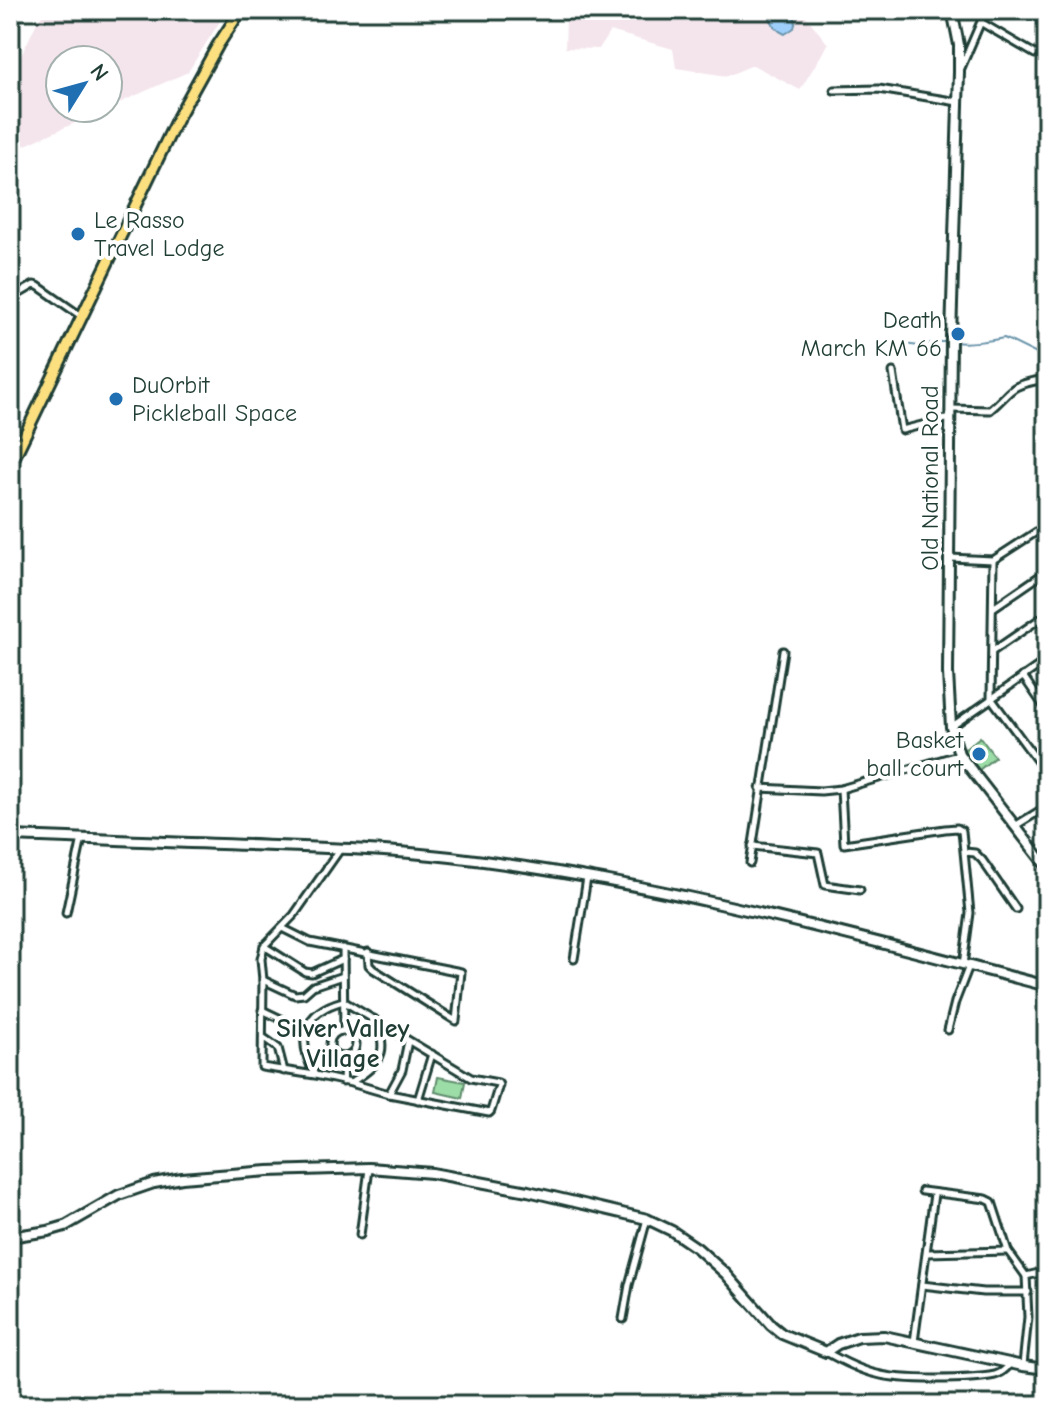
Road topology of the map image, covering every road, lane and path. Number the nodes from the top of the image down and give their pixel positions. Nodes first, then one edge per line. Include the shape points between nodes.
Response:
1 (241, 10) edge
2 (952, 10) edge
3 (986, 10) edge
4 (982, 23) junction
5 (1035, 54) dead end
6 (959, 72) junction
7 (834, 90) dead end
8 (958, 102) junction
9 (10, 299) edge
10 (81, 316) junction
11 (893, 372) dead end
12 (1040, 380) dead end
13 (951, 414) junction
14 (10, 466) edge
15 (1047, 525) edge
16 (950, 558) junction
17 (993, 560) junction
18 (1047, 571) edge
19 (993, 609) junction
20 (1047, 614) edge
21 (783, 651) dead end
22 (992, 651) junction
23 (1047, 660) edge
24 (1023, 676) junction
25 (991, 698) junction
26 (1047, 711) edge
27 (951, 727) junction
28 (959, 754) junction
29 (1047, 774) edge
30 (760, 788) junction
31 (841, 789) junction
32 (1041, 810) dead end
33 (1014, 826) junction
34 (10, 836) edge
35 (82, 838) junction
36 (752, 846) junction
37 (342, 848) junction
38 (965, 852) junction
39 (750, 863) dead end
40 (1047, 867) edge
41 (587, 878) junction
42 (860, 890) dead end
43 (1016, 909) dead end
44 (66, 913) dead end
45 (282, 927) junction
46 (264, 946) junction
47 (343, 948) junction
48 (368, 952) junction
49 (343, 959) junction
50 (574, 959) dead end
51 (966, 965) junction
52 (343, 976) junction
53 (263, 980) junction
54 (1047, 986) edge
55 (343, 1001) junction
56 (262, 1010) junction
57 (373, 1018) junction
58 (948, 1030) dead end
59 (305, 1031) junction
60 (344, 1031) junction
61 (263, 1038) junction
62 (408, 1041) junction
63 (432, 1054) junction
64 (344, 1058) junction
65 (284, 1071) junction
66 (315, 1075) junction
67 (343, 1082) junction
68 (351, 1083) junction
69 (389, 1094) junction
70 (418, 1100) junction
71 (369, 1168) junction
72 (922, 1191) dead end
73 (1047, 1192) edge
74 (934, 1194) junction
75 (1047, 1208) edge
76 (647, 1219) junction
77 (360, 1235) dead end
78 (10, 1237) edge
79 (1008, 1251) junction
80 (927, 1253) junction
81 (1047, 1271) edge
82 (1026, 1276) junction
83 (922, 1285) junction
84 (1028, 1292) junction
85 (623, 1319) dead end
86 (914, 1342) junction
87 (826, 1352) junction
88 (1011, 1363) junction
89 (1023, 1366) junction
90 (1047, 1369) edge

1 - 10 main road via 177,119
2 - 6 street, Old National Road
3 - 4 street
4 - 5 street
4 - 6 street
6 - 8 street, Old National Road
7 - 8 street via 879,89
8 - 13 street, Old National Road
9 - 10 street via 34,285
10 - 14 main road
11 - 13 street via 902,430
12 - 13 street via 1018,384 990,410
13 - 16 street, Old National Road
15 - 17 street
16 - 17 street
16 - 27 street, Old National Road
17 - 19 street
18 - 19 street
19 - 22 street
20 - 22 street
21 - 30 street
22 - 25 street
23 - 24 street
24 - 25 street
24 - 26 street
25 - 27 street
25 - 29 street
27 - 28 street, Old National Road
28 - 31 street
28 - 33 street, Old National Road
30 - 31 street
30 - 36 street
31 - 38 street via 844,844 957,828 964,836
32 - 33 street
33 - 40 street, Old National Road
34 - 35 street
35 - 37 street
35 - 44 street
36 - 39 street
36 - 42 street via 818,853 824,884
37 - 41 street via 450,857
37 - 45 street
38 - 43 street via 982,860
38 - 51 street via 970,913
41 - 50 street
41 - 51 street via 691,897
45 - 46 street
45 - 47 street via 310,942
46 - 49 street via 305,972
46 - 53 street
47 - 48 street
47 - 49 street
48 - 48 street via 373,969 456,1021 461,972
49 - 52 street
51 - 54 street
51 - 58 street
52 - 53 street via 295,995
52 - 55 street
53 - 56 street
55 - 57 street
55 - 59 street via 318,1012
55 - 60 street
56 - 59 street
56 - 61 street
57 - 62 street
57 - 68 street via 381,1053 371,1070
59 - 66 street
60 - 64 street via 353,1035 357,1047
60 - 64 street via 330,1044
61 - 65 street via 278,1048
61 - 65 street via 262,1067
62 - 63 street
62 - 69 street via 402,1070
63 - 70 street
63 - 70 street via 471,1078 499,1084 491,1111
64 - 67 street
65 - 66 street
66 - 67 street
67 - 68 street
68 - 69 street
69 - 70 street
71 - 76 street via 432,1173
71 - 77 street
71 - 78 street via 268,1171 154,1183 119,1195 65,1226
72 - 74 street
73 - 75 street via 1042,1194
74 - 79 street via 992,1202
74 - 80 street
76 - 85 street
76 - 87 street via 697,1248 782,1334
79 - 80 street
79 - 82 street
80 - 83 street
81 - 82 street
82 - 84 street
83 - 84 street
83 - 86 street
84 - 89 street
86 - 87 street via 859,1337
86 - 88 street
87 - 88 street via 887,1377 986,1376
88 - 89 street
89 - 90 street

